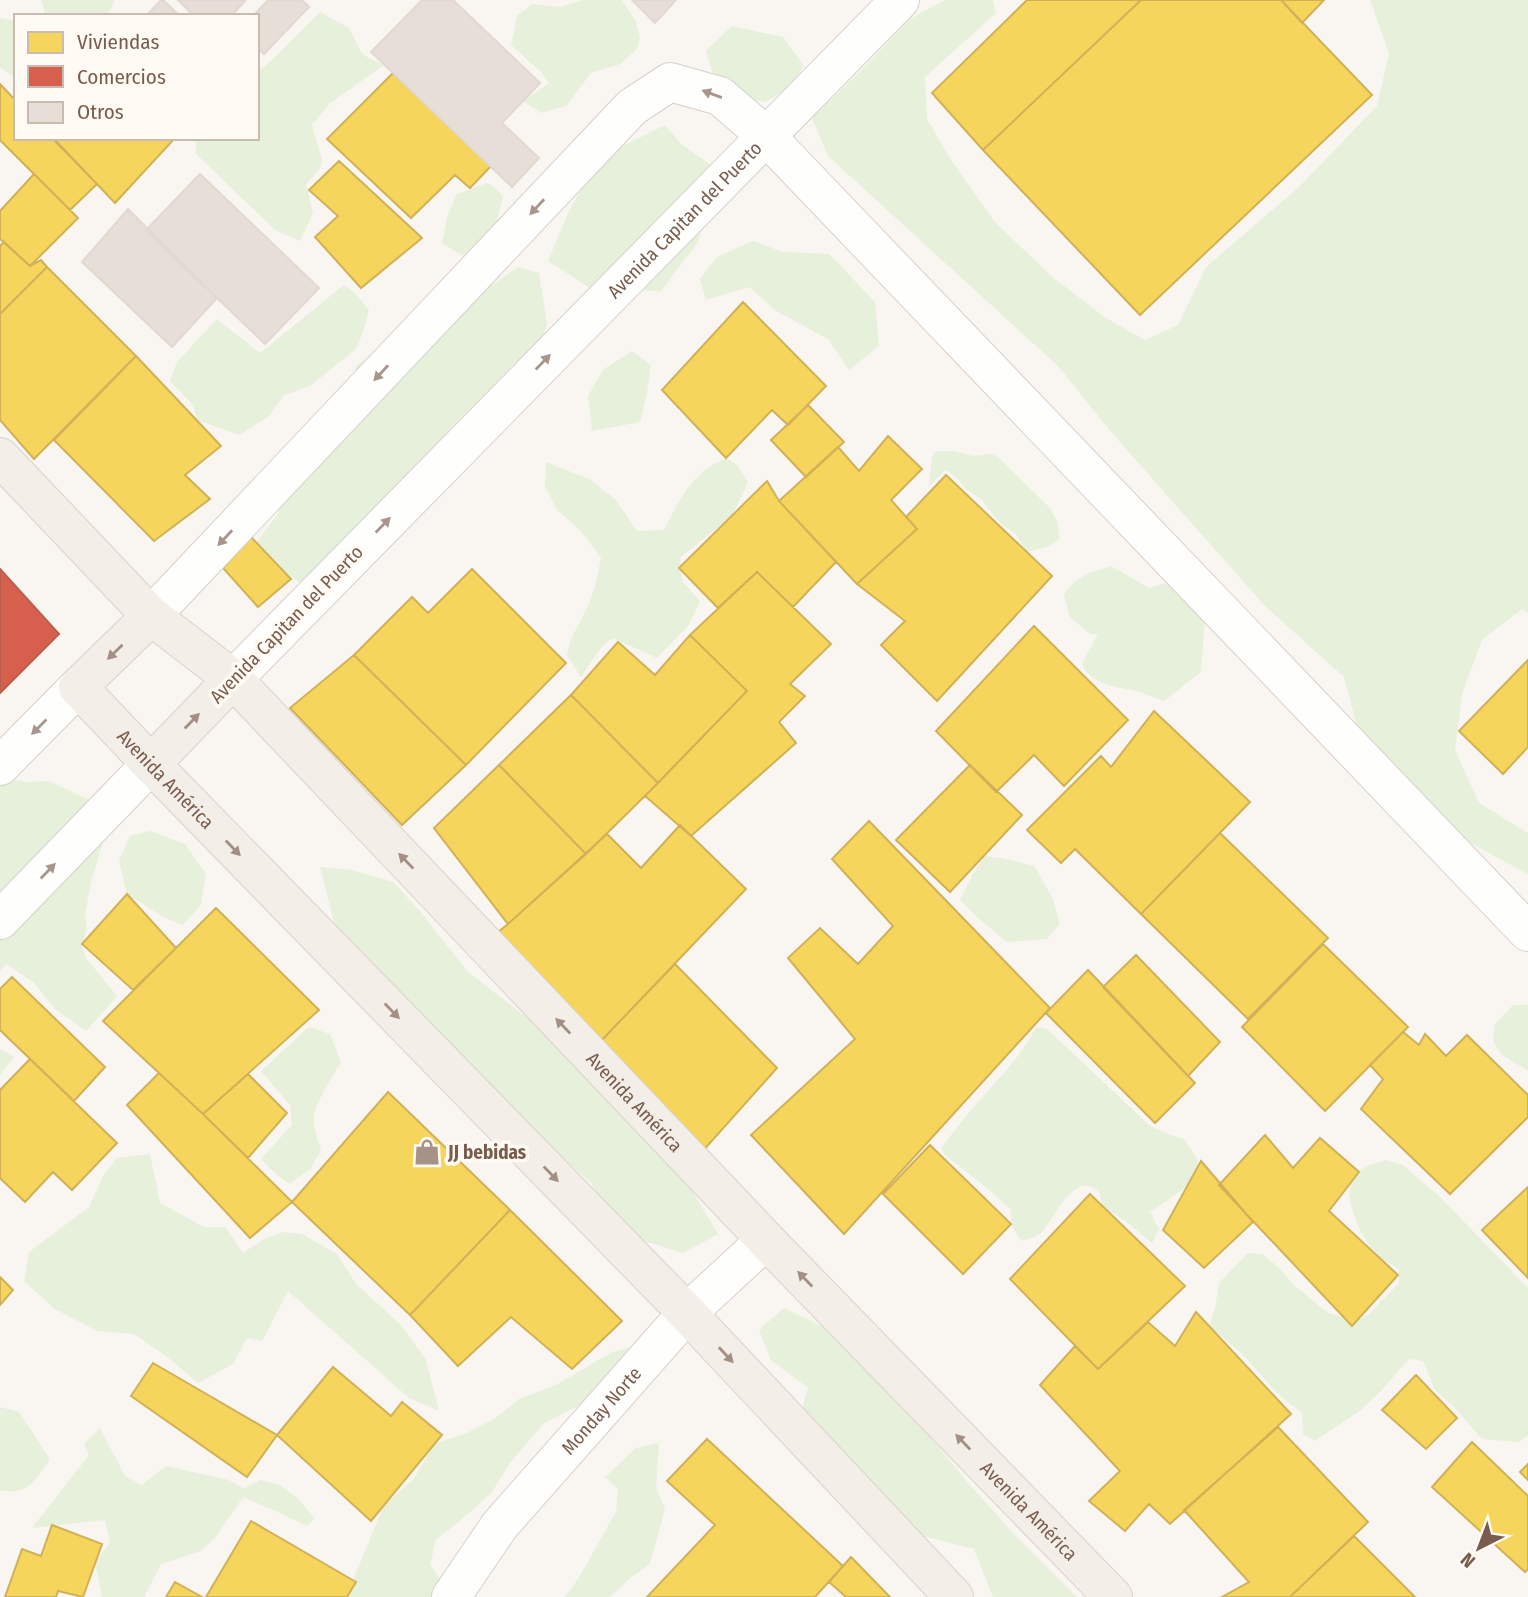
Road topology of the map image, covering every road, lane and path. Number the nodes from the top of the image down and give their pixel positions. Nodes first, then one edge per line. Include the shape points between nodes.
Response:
1 (900, 0) edge
2 (765, 135) junction
3 (0, 457) edge
4 (151, 616) junction
5 (233, 678) junction
6 (78, 687) junction
7 (151, 764) junction
8 (0, 766) edge
9 (0, 920) edge
10 (1528, 932) edge
11 (766, 1240) junction
12 (687, 1313) junction
13 (451, 1597) edge
14 (954, 1597) edge
15 (1113, 1597) edge

1 - 2 street
2 -> 4 street, Avenida Capitan del Puerto via 720,96 670,82 632,107
5 -> 2 street, Avenida Capitan del Puerto
2 - 10 street
3 - 4 main road, Avenida América
4 - 5 main road, Avenida América
4 -> 6 main road, Avenida Capitan del Puerto
7 -> 5 main road, Avenida Capitan del Puerto
11 -> 5 main road, Avenida América
6 - 7 main road, Avenida América
6 -> 8 street, Avenida Capitan del Puerto
9 -> 7 street, Avenida Capitan del Puerto
7 -> 12 main road, Avenida América
11 - 12 street, Monday Norte
15 -> 11 main road, Avenida América
12 - 13 street, Monday Norte via 500,1525
12 -> 14 main road, Avenida América

